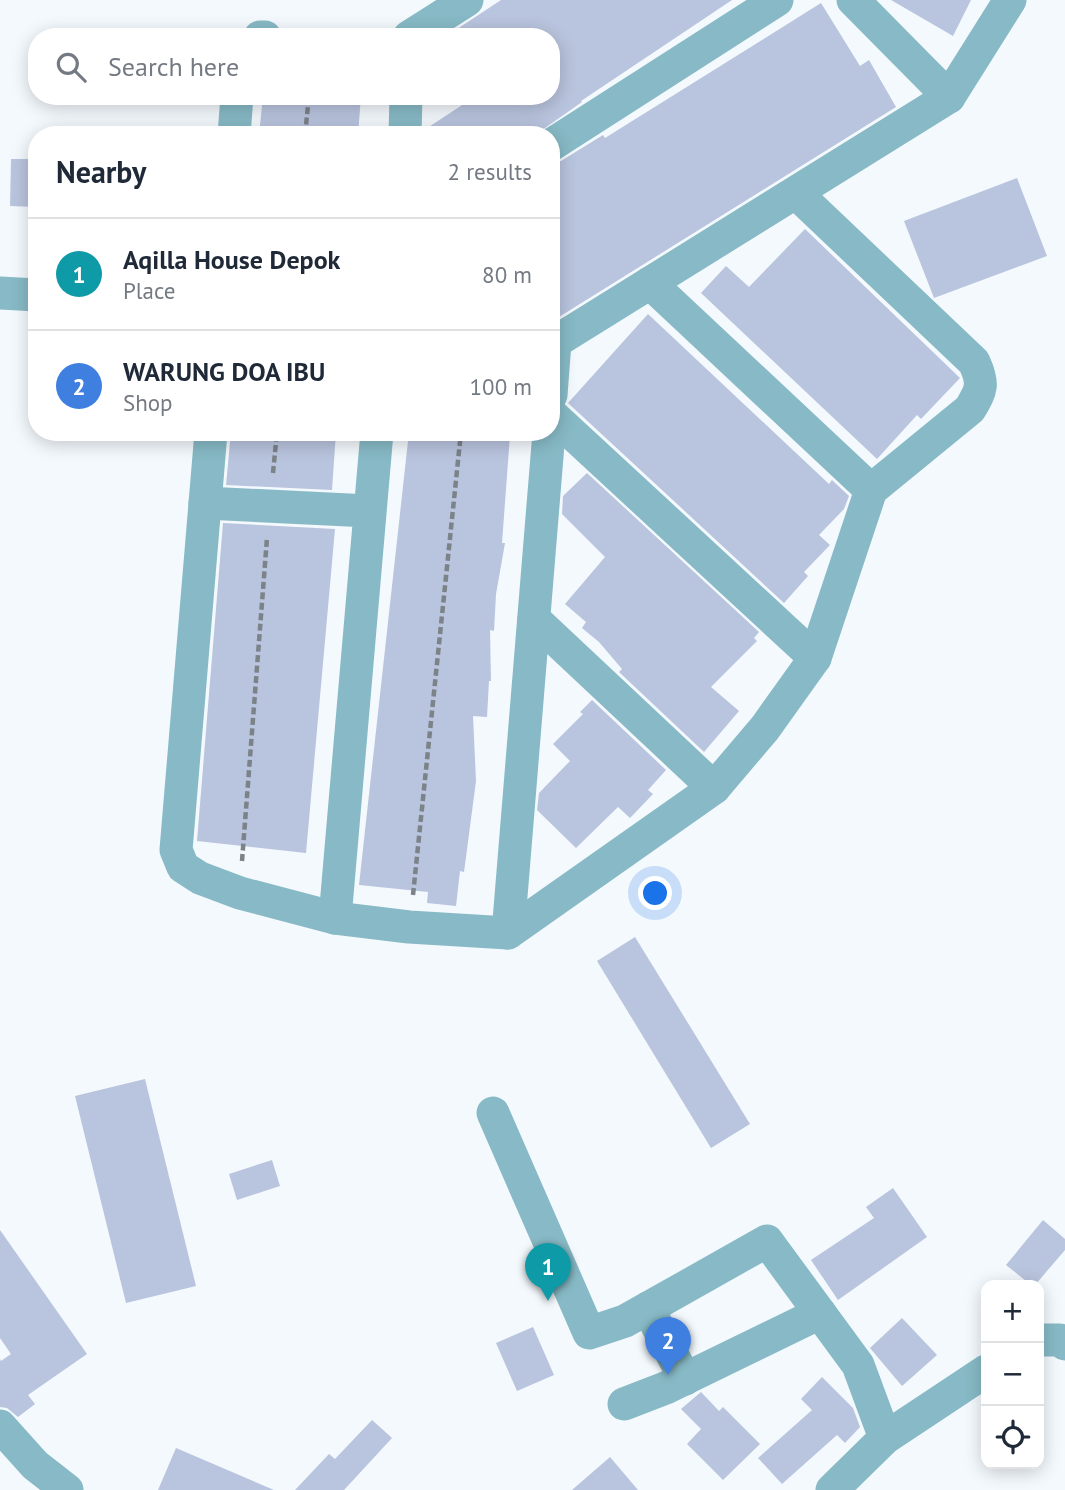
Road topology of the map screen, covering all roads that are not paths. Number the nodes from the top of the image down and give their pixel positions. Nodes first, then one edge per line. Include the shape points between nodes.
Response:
1 (467, 0) edge
2 (777, 0) edge
3 (853, 0) edge
4 (1010, 0) edge
5 (423, 28) edge
6 (949, 97) junction
7 (236, 105) edge
8 (235, 126) edge
9 (560, 139) edge
10 (796, 193) junction
11 (650, 283) junction
12 (0, 293) edge
13 (28, 295) edge
14 (560, 338) edge
15 (560, 422) edge
16 (210, 441) edge
17 (376, 441) edge
18 (547, 441) edge
19 (871, 490) junction
20 (205, 503) junction
21 (369, 510) junction
22 (534, 619) junction
23 (815, 658) junction
24 (715, 788) junction
25 (335, 918) junction
26 (508, 933) junction
27 (493, 1113) dead end
28 (648, 1308) junction
29 (820, 1313) junction
30 (1044, 1340) edge
31 (1065, 1344) edge
32 (981, 1374) edge
33 (685, 1379) junction
34 (624, 1404) dead end
35 (0, 1426) edge
36 (885, 1438) junction
37 (67, 1490) edge
38 (832, 1490) edge

1 - 5 street
2 - 9 street
3 - 6 street
4 - 6 street
6 - 10 street
7 - 8 street
10 - 11 street
10 - 19 street via 974,362 982,384 970,409
11 - 14 street
11 - 19 street
12 - 13 street
15 - 23 street
16 - 20 street
17 - 21 street
18 - 22 street
19 - 23 street
20 - 21 street
20 - 25 street via 176,850 183,867 200,878
21 - 25 street
22 - 24 street
22 - 26 street
23 - 24 street
24 - 26 street
25 - 26 street
27 - 28 street via 589,1333
28 - 29 street via 768,1241
28 - 33 street
29 - 33 street
29 - 36 street via 858,1365
30 - 31 street
32 - 36 street
33 - 34 street
35 - 37 street via 35,1465
36 - 38 street

